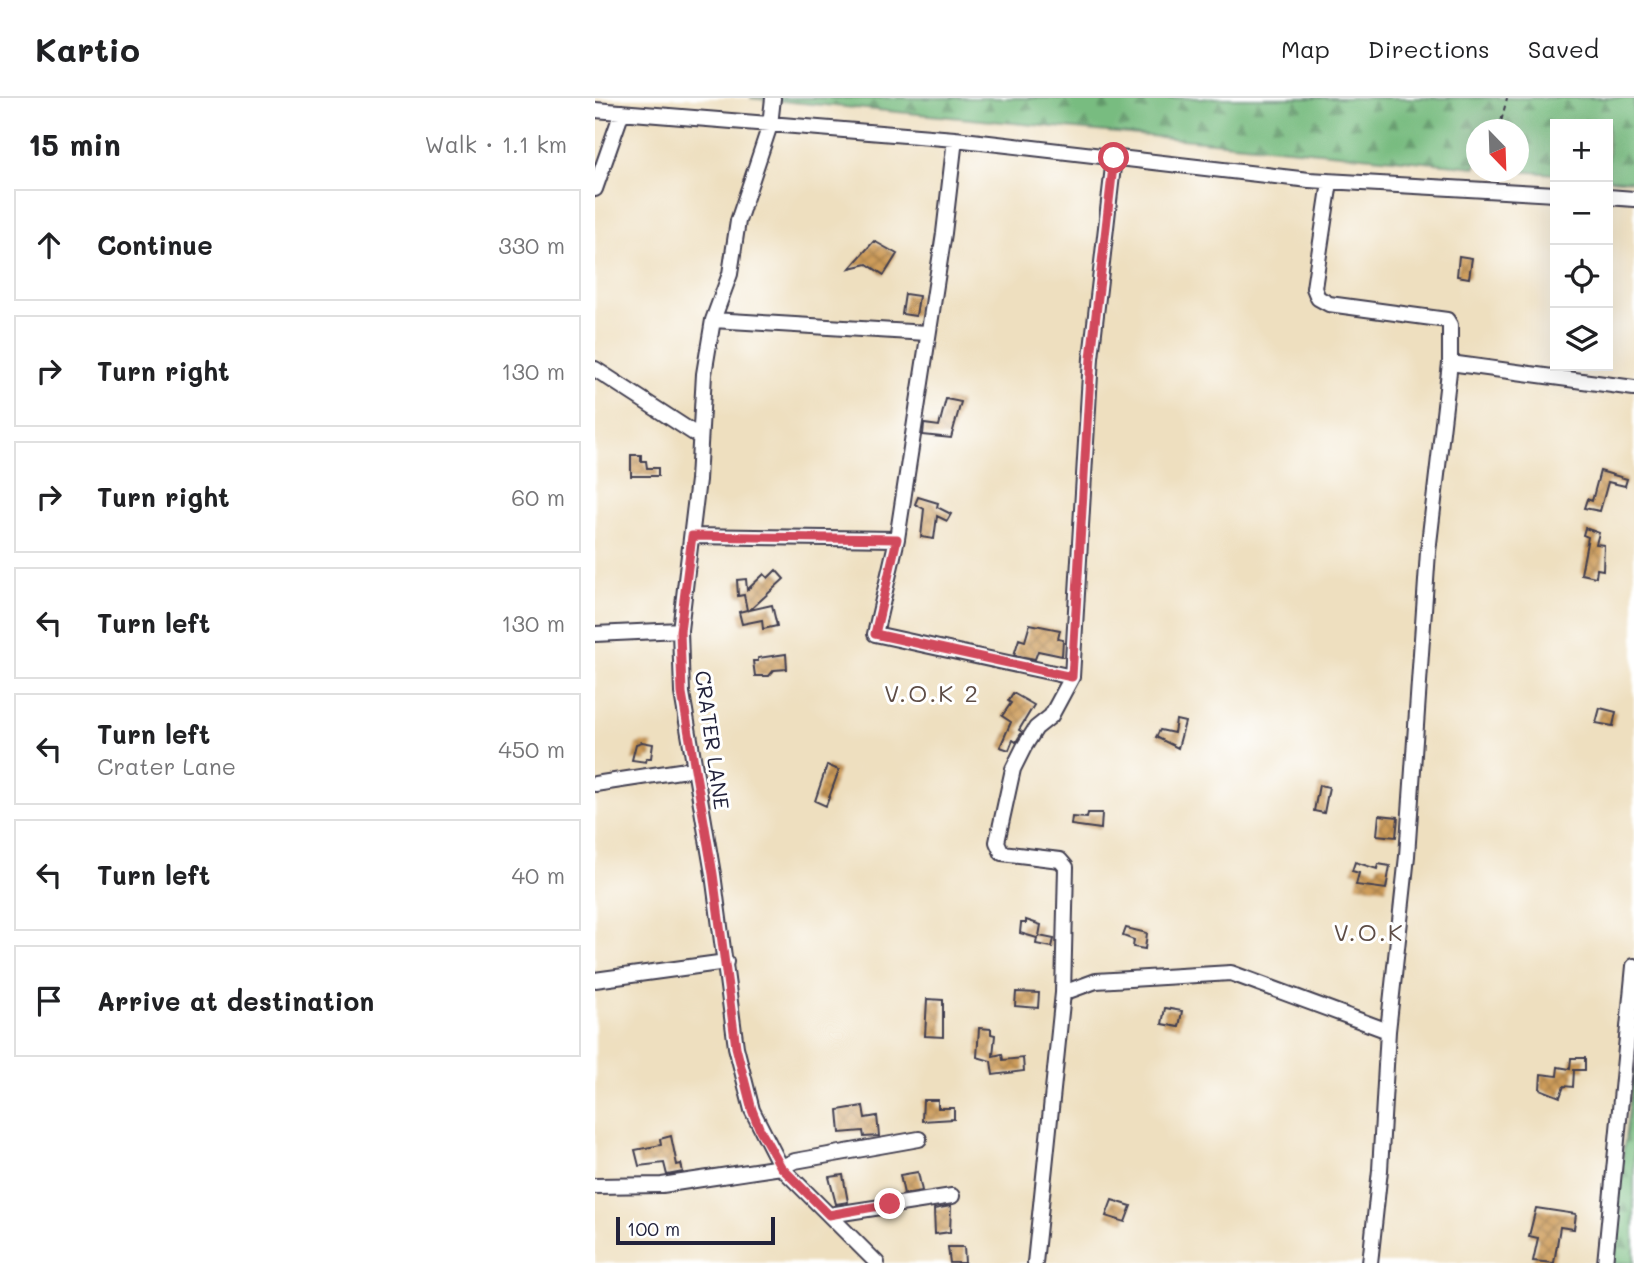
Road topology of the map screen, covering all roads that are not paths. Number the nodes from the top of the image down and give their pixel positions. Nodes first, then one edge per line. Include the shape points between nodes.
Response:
1 (773, 98) edge
2 (595, 110) edge
3 (622, 112) junction
4 (770, 125) junction
5 (955, 139) junction
6 (1114, 158) junction
7 (1330, 181) junction
8 (595, 189) edge
9 (1550, 194) edge
10 (1613, 197) edge
11 (1634, 199) edge
12 (713, 320) junction
13 (927, 333) junction
14 (1450, 363) junction
15 (595, 369) edge
16 (1634, 388) edge
17 (700, 437) junction
18 (692, 536) junction
19 (897, 539) junction
20 (680, 631) junction
21 (595, 634) edge
22 (1072, 677) junction
23 (693, 769) junction
24 (595, 784) edge
25 (726, 962) junction
26 (1634, 966) edge
27 (595, 980) edge
28 (1063, 993) junction
29 (1388, 1031) junction
30 (919, 1139) dead end
31 (781, 1167) junction
32 (595, 1186) edge
33 (952, 1196) dead end
34 (829, 1215) junction
35 (877, 1263) edge
36 (1035, 1263) edge
37 (1370, 1263) edge
38 (1605, 1263) edge

1 - 4 street, CRATER LANE
2 - 3 street
3 - 4 street
3 - 8 street
4 - 5 street
4 - 12 street, CRATER LANE via 738,221 730,274
5 - 6 street
5 - 13 street
6 - 7 street
6 - 22 street via 1091,358
7 - 9 street
7 - 14 street via 1314,289 1318,298 1328,304 1447,320
10 - 11 street
12 - 13 street
12 - 17 street, CRATER LANE
13 - 19 street
14 - 16 street
14 - 29 street via 1428,552 1408,856
15 - 17 street
17 - 18 street, CRATER LANE
18 - 19 street
18 - 20 street, CRATER LANE
19 - 22 street via 875,634
20 - 21 street
20 - 23 street, CRATER LANE via 682,693
22 - 28 street via 1013,769 997,842 1002,853 1060,860 1066,867
23 - 24 street
23 - 25 street, CRATER LANE
25 - 27 street
25 - 31 street, CRATER LANE via 736,1047 752,1110
26 - 38 street
28 - 29 street via 1096,981 1231,972
28 - 36 street
29 - 37 street
30 - 31 street
31 - 32 street via 662,1185
31 - 34 street, CRATER LANE
33 - 34 street
34 - 35 street, CRATER LANE

